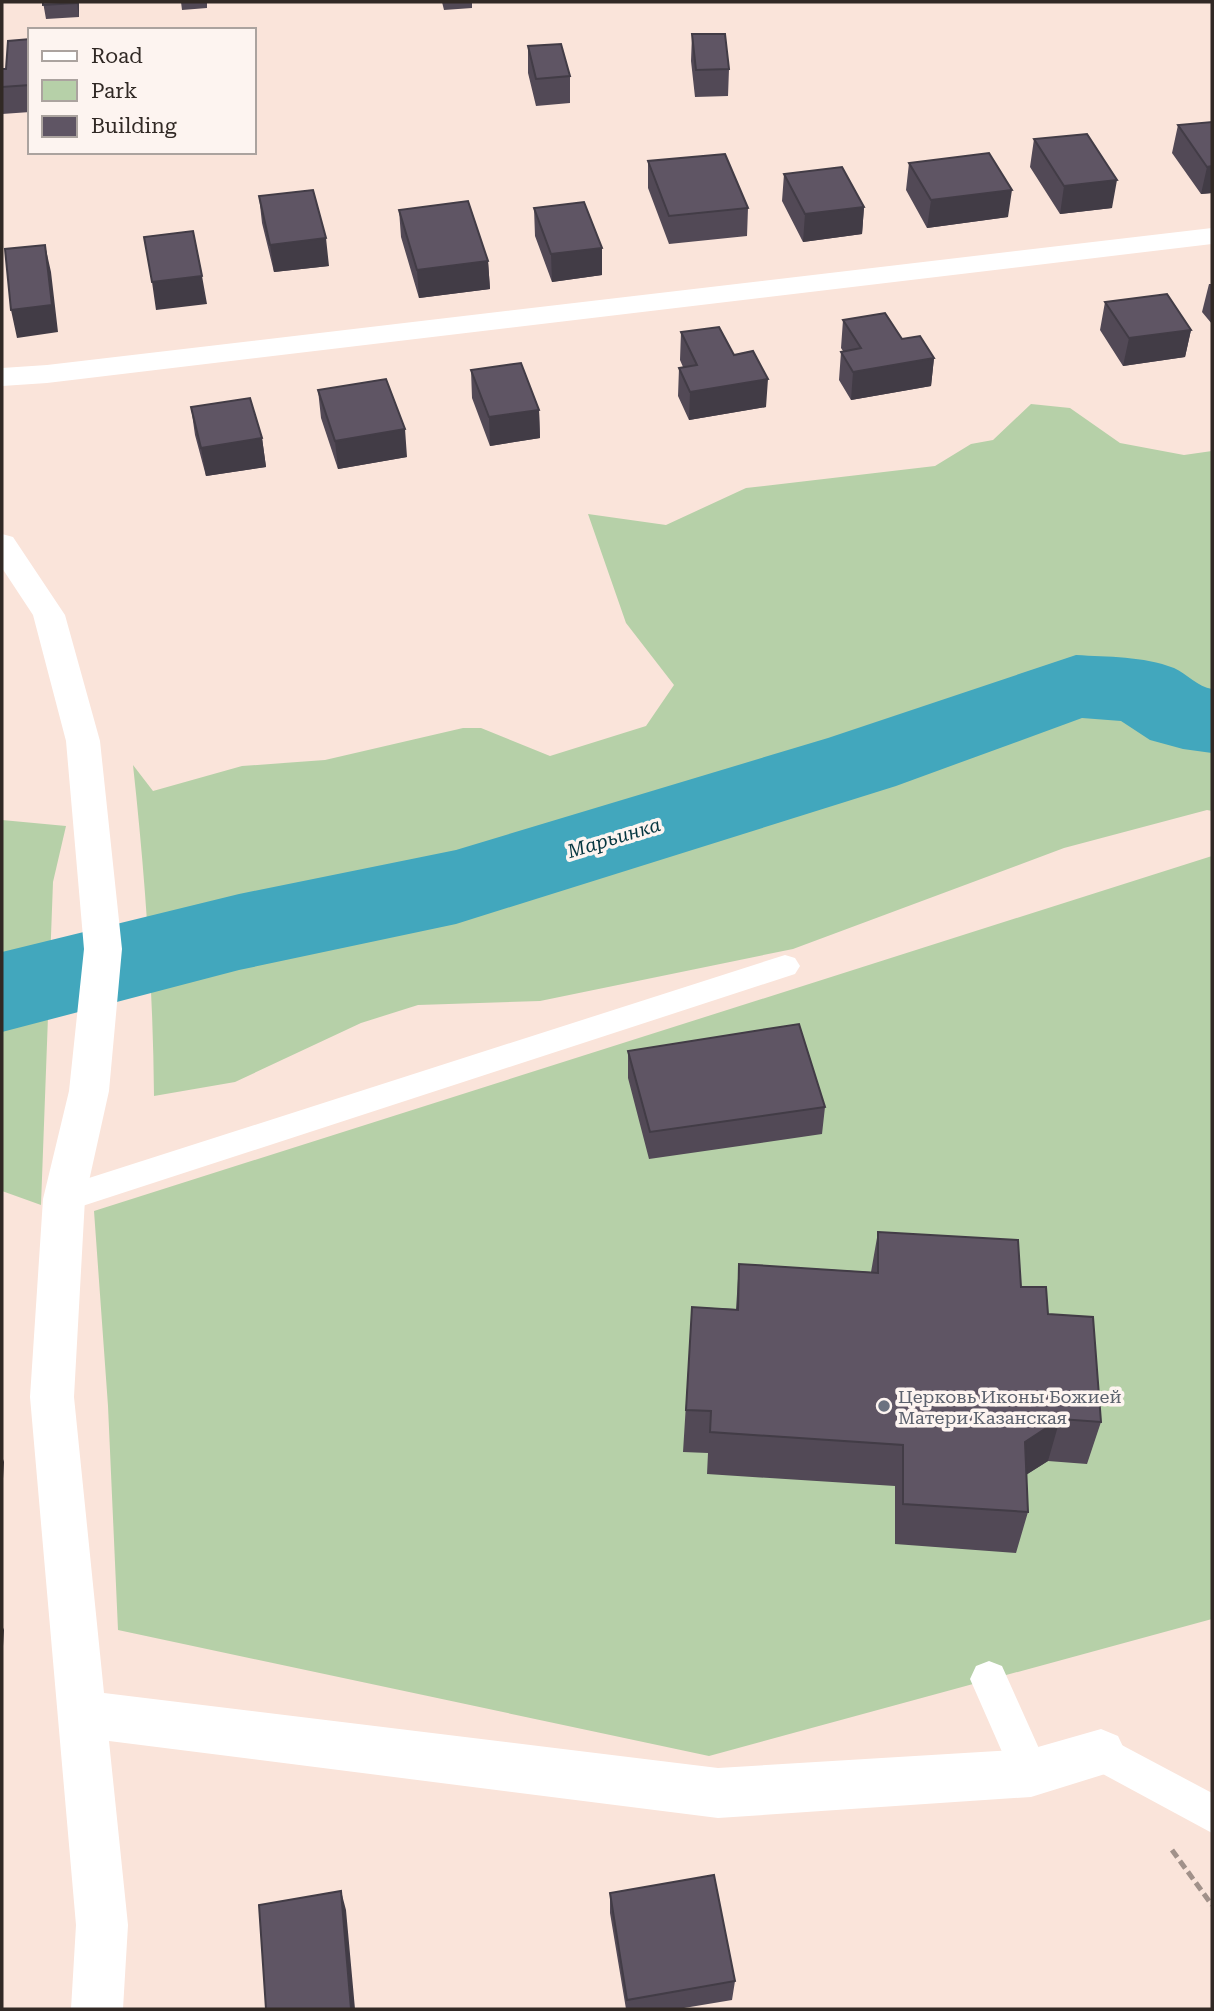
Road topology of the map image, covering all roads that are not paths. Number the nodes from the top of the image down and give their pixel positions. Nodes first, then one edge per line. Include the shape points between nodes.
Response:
1 (1212, 236) edge
2 (2, 377) edge
3 (2, 544) edge
4 (785, 966) dead end
5 (64, 1199) junction
6 (989, 1679) dead end
7 (83, 1714) junction
8 (1101, 1753) joint
9 (1031, 1773) junction
10 (1212, 1814) edge
11 (97, 2009) edge

1 - 2 street
3 - 5 street via 49,615 83,741 103,949 89,1091
4 - 5 lane
5 - 7 street via 52,1396
6 - 9 lane
7 - 9 street via 718,1793
7 - 11 street via 102,1925
8 - 9 street
8 - 10 lane

